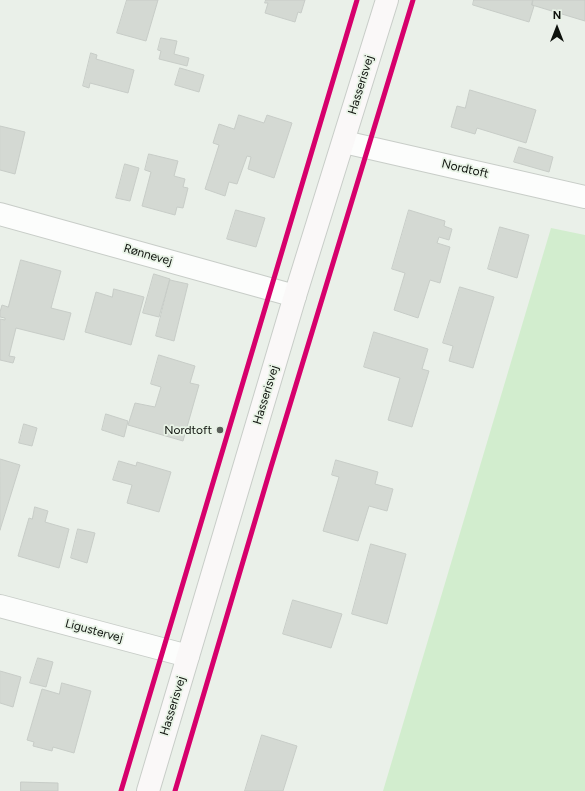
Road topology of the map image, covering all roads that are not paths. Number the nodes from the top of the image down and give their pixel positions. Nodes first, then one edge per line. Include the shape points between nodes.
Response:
1 (387, 0) edge
2 (344, 142) junction
3 (585, 197) edge
4 (0, 214) edge
5 (295, 296) junction
6 (0, 606) edge
7 (188, 656) junction
8 (148, 791) edge

1 - 2 street, Hasserisvej
2 - 3 street, Nordtoft
2 - 5 street, Hasserisvej
4 - 5 street, Rønnevej
5 - 7 street, Hasserisvej
6 - 7 street, Ligustervej
7 - 8 street, Hasserisvej

